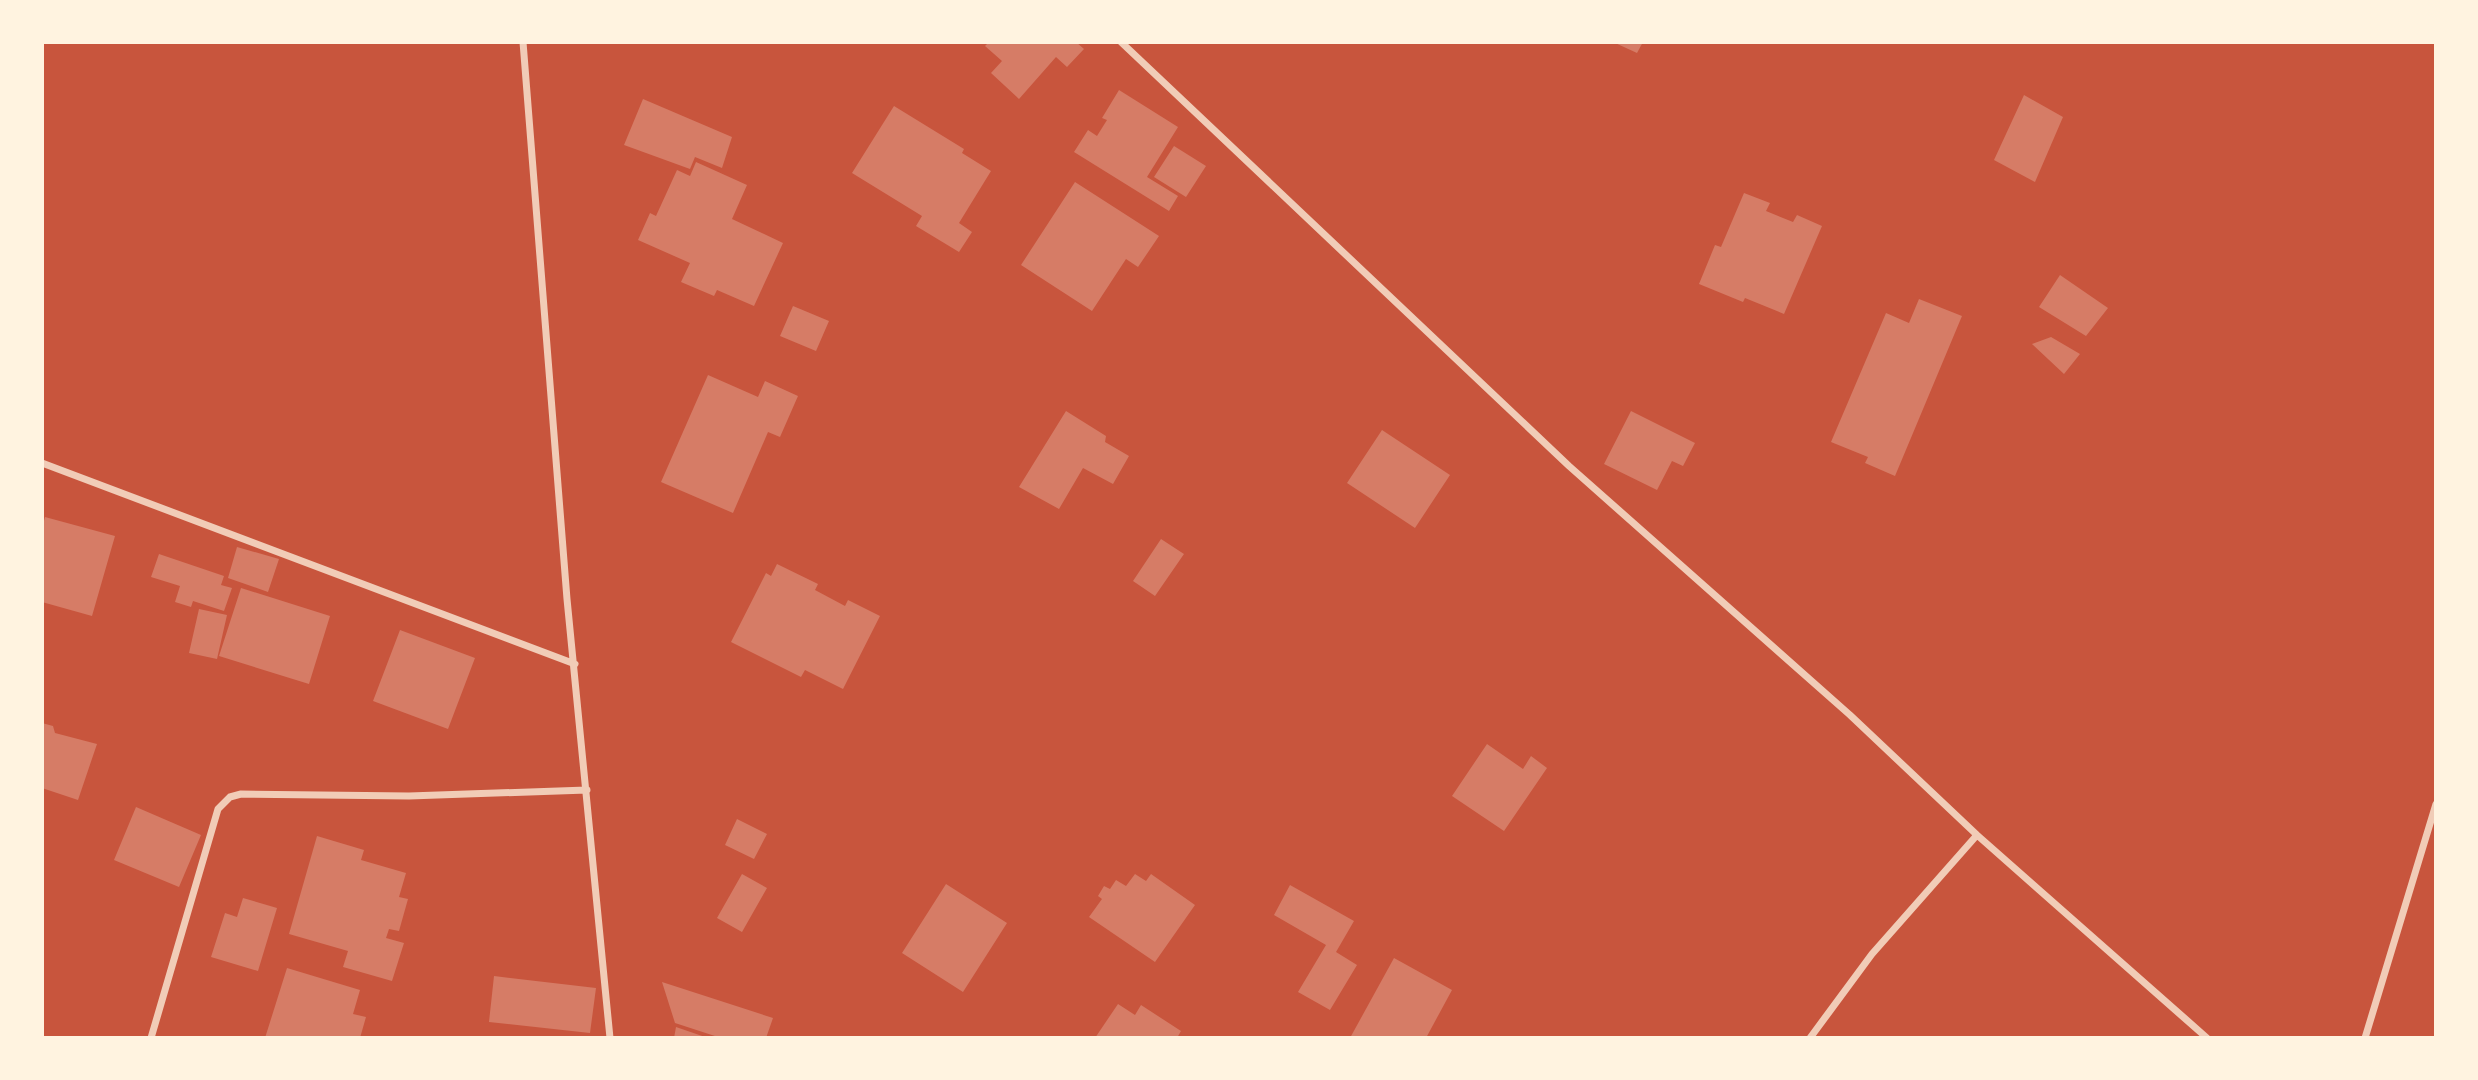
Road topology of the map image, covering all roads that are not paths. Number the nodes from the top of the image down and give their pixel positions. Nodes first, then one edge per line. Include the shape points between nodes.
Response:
1 (523, 42) edge
2 (1121, 42) edge
3 (42, 463) edge
4 (575, 664) junction
5 (587, 790) junction
6 (2436, 804) edge
7 (1977, 835) junction
8 (151, 1038) edge
9 (610, 1038) edge
10 (1810, 1038) edge
11 (2207, 1038) edge
12 (2365, 1038) edge

1 - 4 street
2 - 7 street via 1569,466 1850,715
3 - 4 street
4 - 5 street
5 - 8 street via 230,797 218,809
5 - 9 street
6 - 12 street
7 - 10 street via 1872,954
7 - 11 street

